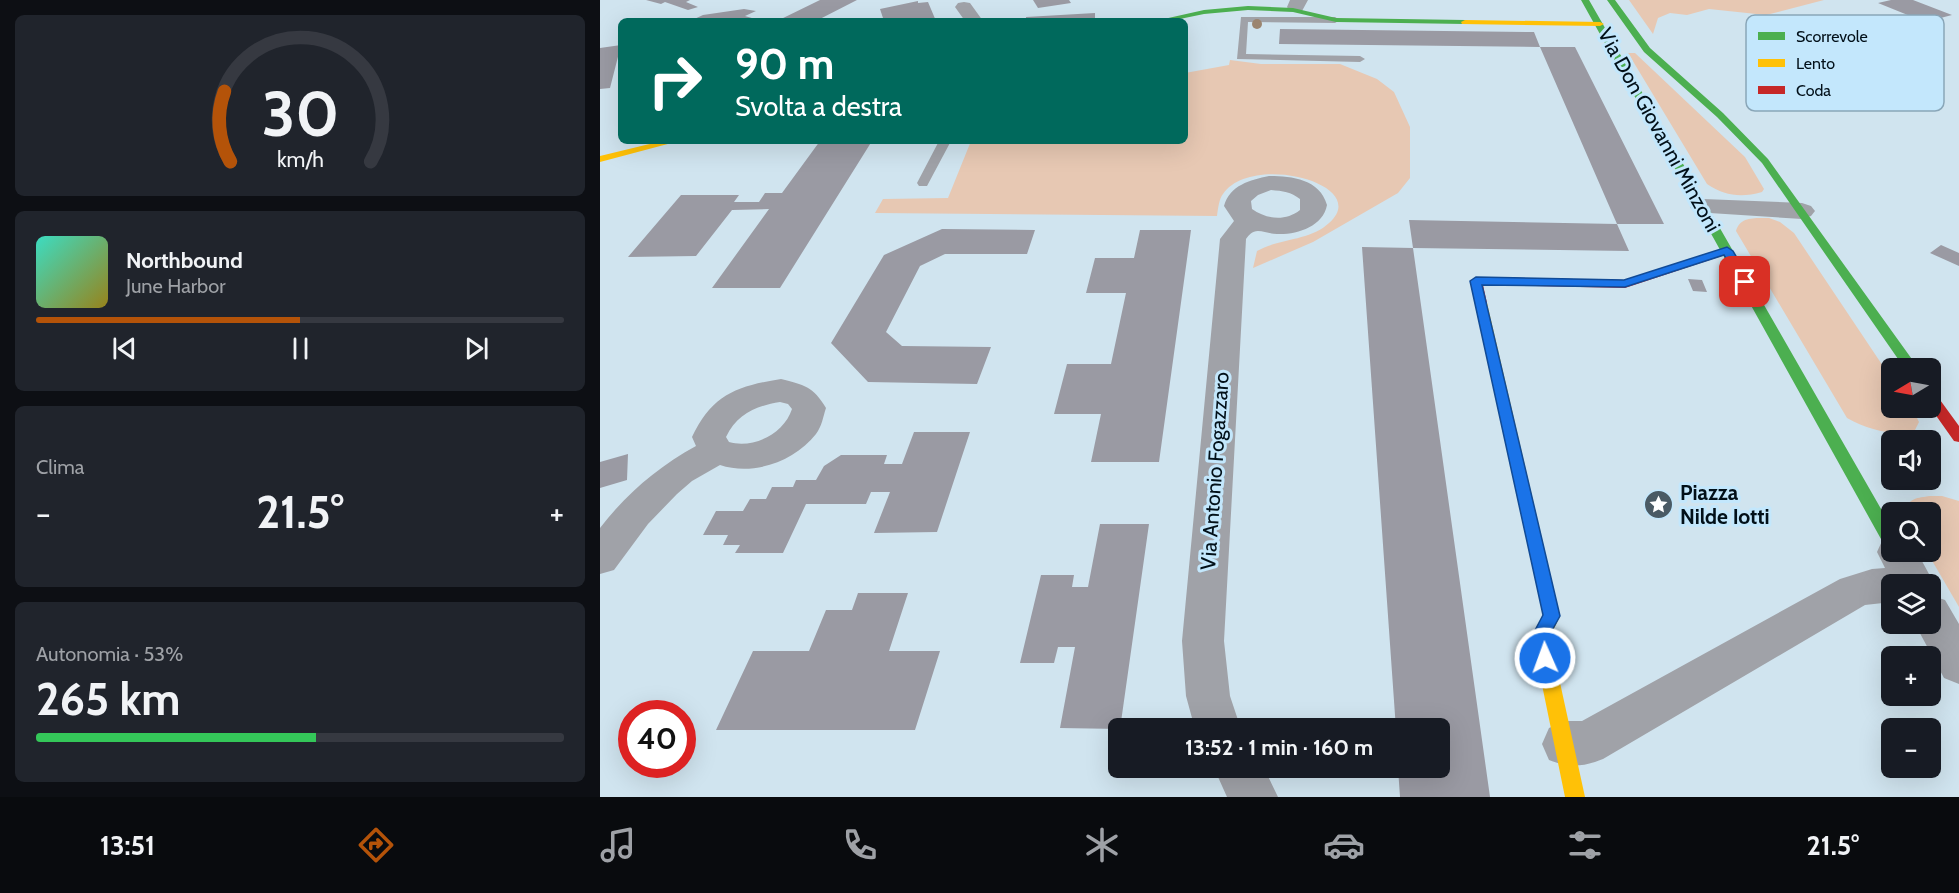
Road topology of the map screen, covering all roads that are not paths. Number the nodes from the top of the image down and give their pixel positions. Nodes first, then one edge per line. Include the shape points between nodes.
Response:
1 (1586, 0) edge
2 (1611, 0) edge
3 (1298, 3) edge
4 (1176, 18) edge
5 (1336, 20) junction
6 (1600, 24) junction
7 (1360, 59) dead end
8 (662, 144) edge
9 (943, 144) edge
10 (600, 159) edge
11 (923, 183) dead end
12 (1702, 207) junction
13 (1802, 211) junction
14 (1253, 223) dead end
15 (1727, 251) junction
16 (1904, 358) edge
17 (1941, 412) edge
18 (1959, 437) edge
19 (716, 451) dead end
20 (1881, 524) edge
21 (600, 558) edge
22 (1881, 585) edge
23 (1941, 632) edge
24 (1959, 664) edge
25 (1215, 718) edge
26 (1565, 744) junction
27 (1242, 778) edge
28 (1254, 797) edge
29 (1575, 797) edge

1 - 6 street, Via Don Giovanni Minzoni
2 - 13 street, Via Don Giovanni Minzoni via 1647,50 1743,138
3 - 4 street via 1236,7
3 - 5 street
5 - 6 street
5 - 7 lane via 1244,19 1241,57
6 - 12 street, Via Don Giovanni Minzoni
8 - 10 street
9 - 11 lane
12 - 13 street
12 - 15 street, Via Don Giovanni Minzoni
13 - 16 street, Via Don Giovanni Minzoni
14 - 25 street, Via Antonio Fogazzaro via 1241,228 1233,239 1203,641 1208,696
15 - 20 street, Via Don Giovanni Minzoni
15 - 26 street via 1625,284 1476,281 1552,616 1541,636
17 - 18 street
19 - 21 street via 677,474 650,498 620,529
22 - 26 street via 1854,591 1587,743
23 - 24 street
26 - 29 street
27 - 28 street

